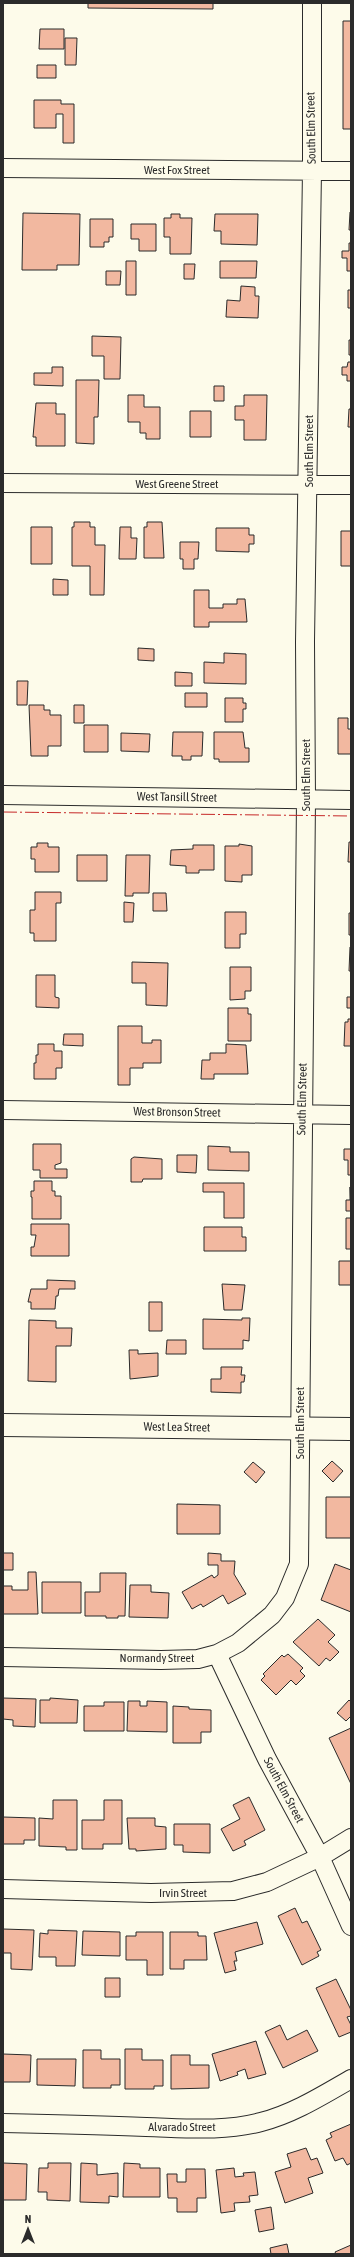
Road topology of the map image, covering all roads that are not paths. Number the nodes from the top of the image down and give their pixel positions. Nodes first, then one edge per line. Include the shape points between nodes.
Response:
1 (312, 3) edge
2 (3, 168) edge
3 (312, 170) junction
4 (351, 171) edge
5 (3, 483) edge
6 (308, 485) junction
7 (351, 485) edge
8 (3, 795) edge
9 (306, 799) junction
10 (351, 800) edge
11 (3, 1110) edge
12 (302, 1114) junction
13 (351, 1115) edge
14 (3, 1425) edge
15 (300, 1428) junction
16 (351, 1429) edge
17 (298, 1548) joint
18 (216, 1654) junction
19 (3, 1657) edge
20 (351, 1838) edge
21 (320, 1857) junction
22 (3, 1888) edge
23 (351, 1926) edge
24 (351, 2079) edge
25 (3, 2123) edge

1 - 3 street, South Elm Street
2 - 3 street, West Fox Street
3 - 4 street, West Fox Street
3 - 6 street, South Elm Street
5 - 6 street, West Greene Street
6 - 7 street, West Greene Street
6 - 9 street, South Elm Street
8 - 9 street, West Tansill Street
9 - 10 street, West Tansill Street
9 - 12 street, South Elm Street
11 - 12 street, West Bronson Street
12 - 13 street, West Bronson Street
12 - 15 street, South Elm Street
14 - 15 main road, West Lea Street
15 - 16 main road, West Lea Street
15 - 17 street, South Elm Street
17 - 18 street, Normandy Street via 299,1564 292,1584 272,1615 238,1643
18 - 19 street, Normandy Street via 198,1659 161,1660
18 - 21 street, South Elm Street via 267,1759
20 - 21 street, Irvin Street
21 - 22 street, Irvin Street via 267,1882 233,1891 152,1893
21 - 23 street, South Elm Street
24 - 25 street, Alvarado Street via 278,2116 238,2126 203,2129

